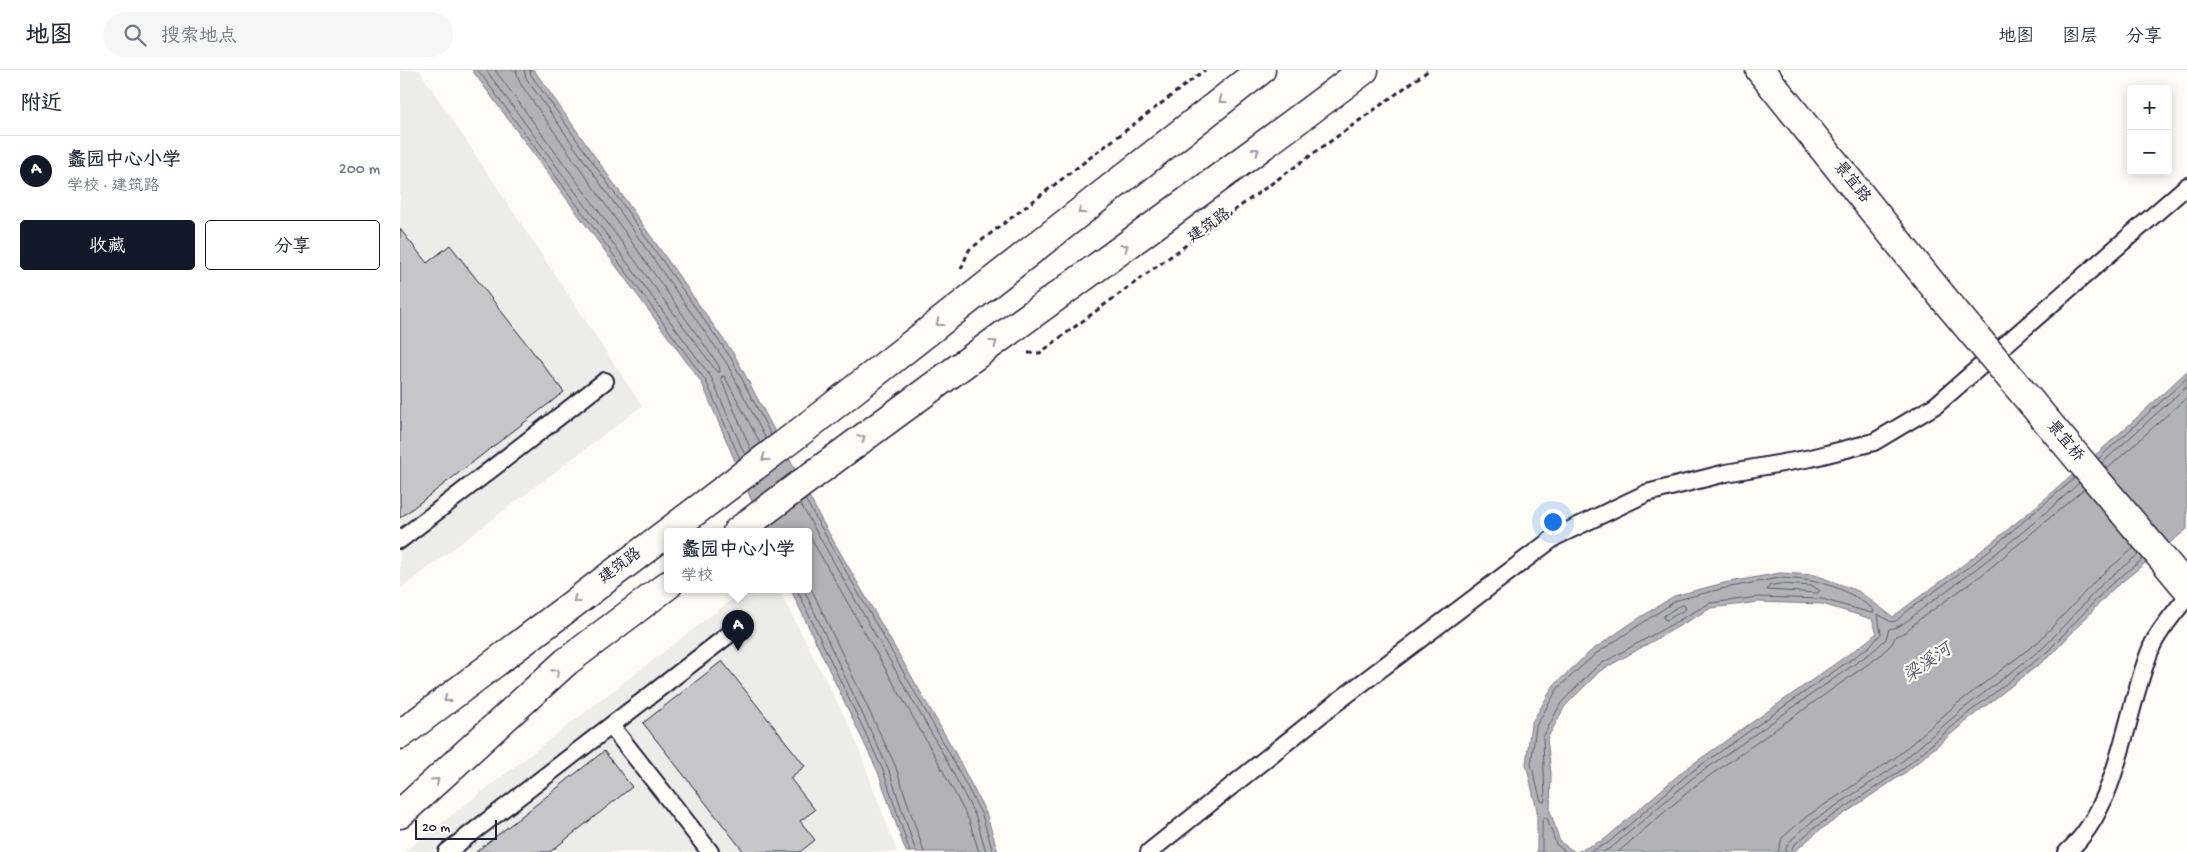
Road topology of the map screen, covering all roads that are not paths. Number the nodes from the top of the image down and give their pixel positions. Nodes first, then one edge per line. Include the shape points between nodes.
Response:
1 (1261, 70) edge
2 (1364, 70) edge
3 (1760, 70) edge
4 (2187, 186) edge
5 (1941, 295) joint
6 (605, 382) dead end
7 (673, 528) edge
8 (742, 528) edge
9 (664, 535) edge
10 (400, 540) edge
11 (664, 588) edge
12 (2187, 588) edge
13 (2187, 597) edge
14 (727, 636) dead end
15 (611, 726) junction
16 (401, 733) edge
17 (400, 814) edge
18 (448, 852) edge
19 (710, 852) edge
20 (1149, 852) edge
21 (2067, 852) edge

1 -> 7 main road, 建筑路
8 -> 2 main road, 建筑路
3 - 5 main road, 景宜路
4 - 20 lane via 1936,405 1874,442 1647,493 1554,537 1333,705
5 - 12 main road, 景宜桥, bridge
6 - 10 lane
9 -> 16 main road, 建筑路
17 -> 11 main road via 566,662
13 - 21 lane via 2152,645 2098,813
14 - 15 lane
15 - 18 lane
15 - 19 lane

